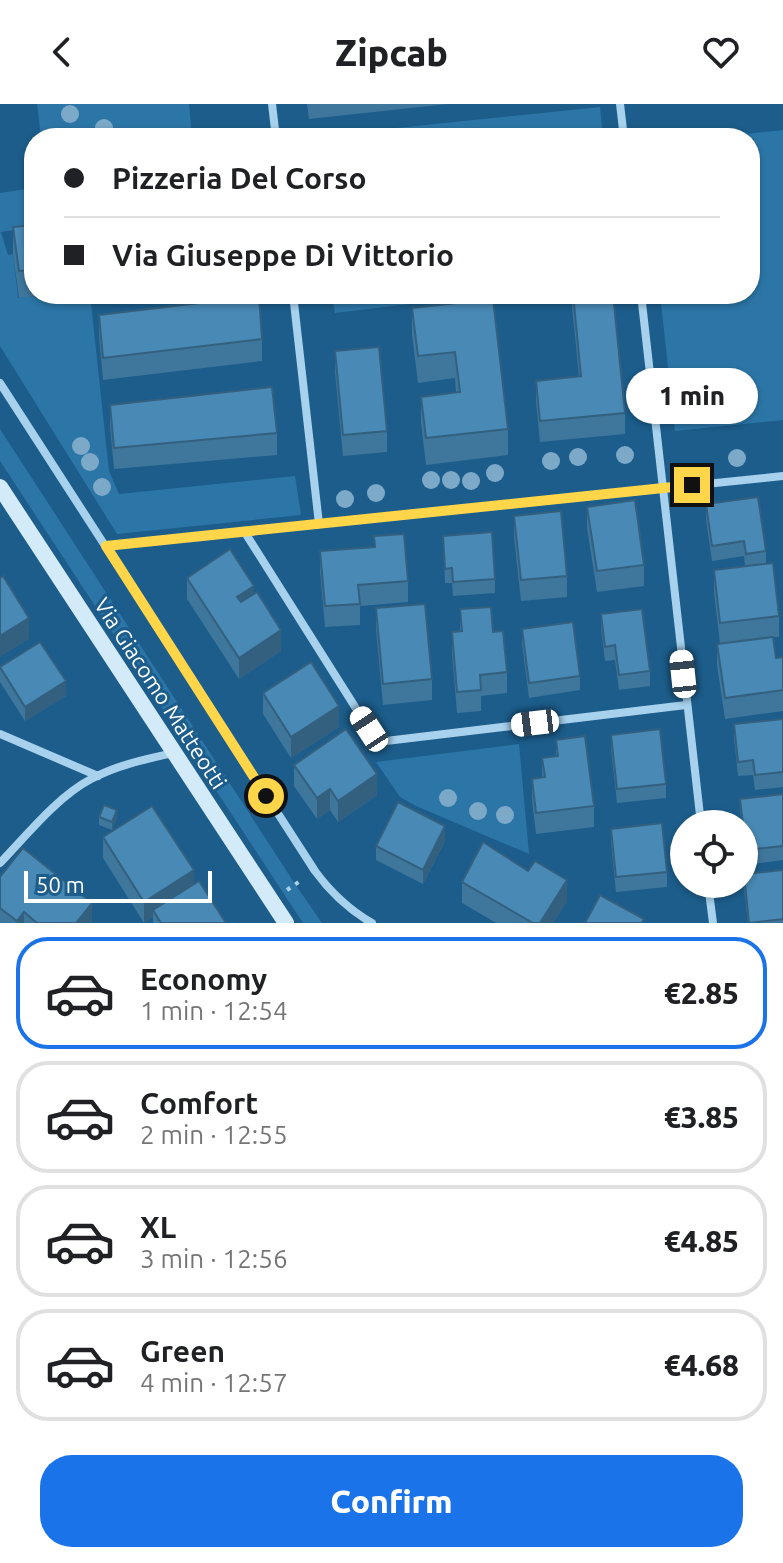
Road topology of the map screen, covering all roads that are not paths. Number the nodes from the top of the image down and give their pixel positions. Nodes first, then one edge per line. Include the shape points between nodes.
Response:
1 (272, 104) edge
2 (620, 104) edge
3 (275, 128) edge
4 (623, 128) edge
5 (294, 304) edge
6 (642, 304) edge
7 (0, 383) edge
8 (783, 476) edge
9 (0, 487) edge
10 (662, 488) junction
11 (319, 524) junction
12 (244, 531) junction
13 (106, 546) junction
14 (686, 705) junction
15 (0, 734) edge
16 (174, 753) junction
17 (98, 776) junction
18 (699, 810) edge
19 (0, 863) edge
20 (710, 898) edge
21 (286, 923) edge
22 (372, 923) edge
23 (713, 923) edge

1 - 3 street
2 - 4 street
5 - 11 street
6 - 10 street
7 - 13 street
8 - 10 street
9 - 16 main road, Via Giacomo Matteotti
10 - 11 street
10 - 14 street
11 - 12 street
12 - 13 street
12 - 14 street via 369,729 386,741
13 - 22 street via 315,871 339,899
14 - 18 street
15 - 17 street
16 - 17 street
16 - 21 main road, Via Giacomo Matteotti
17 - 19 street via 64,799
20 - 23 street

